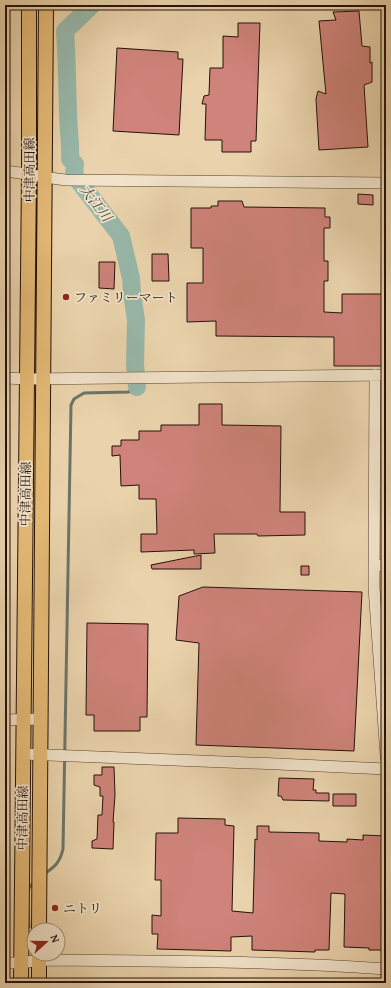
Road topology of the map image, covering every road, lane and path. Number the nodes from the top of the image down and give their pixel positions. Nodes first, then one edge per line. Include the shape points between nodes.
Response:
1 (29, 5) edge
2 (46, 5) edge
3 (5, 171) edge
4 (29, 174) junction
5 (45, 178) junction
6 (386, 183) edge
7 (381, 375) edge
8 (5, 378) edge
9 (26, 379) junction
10 (44, 379) junction
11 (374, 565) junction
12 (386, 566) edge
13 (41, 719) junction
14 (5, 720) edge
15 (23, 720) junction
16 (23, 754) junction
17 (41, 754) junction
18 (386, 756) edge
19 (386, 769) edge
20 (39, 922) edge
21 (66, 958) edge
22 (26, 961) edge
23 (39, 962) edge
24 (5, 963) edge
25 (21, 963) junction
26 (386, 969) edge
27 (21, 983) edge
28 (38, 983) edge

1 - 4 main road, 中津高田線
2 - 5 main road, 中津高田線
3 - 4 street
4 - 5 street
4 - 9 main road, 中津高田線
5 - 6 street
5 - 10 main road, 中津高田線
7 - 10 street
7 - 11 street
8 - 9 street
9 - 10 street
9 - 15 main road, 中津高田線
10 - 13 main road, 中津高田線
11 - 12 street
11 - 18 street
13 - 15 street
13 - 17 main road, 中津高田線
14 - 15 street
15 - 16 main road, 中津高田線
16 - 17 street
16 - 25 main road, 中津高田線
17 - 19 street
17 - 20 main road, 中津高田線
21 - 26 street
22 - 25 street
23 - 28 main road
24 - 25 street
25 - 27 main road, 中津高田線

